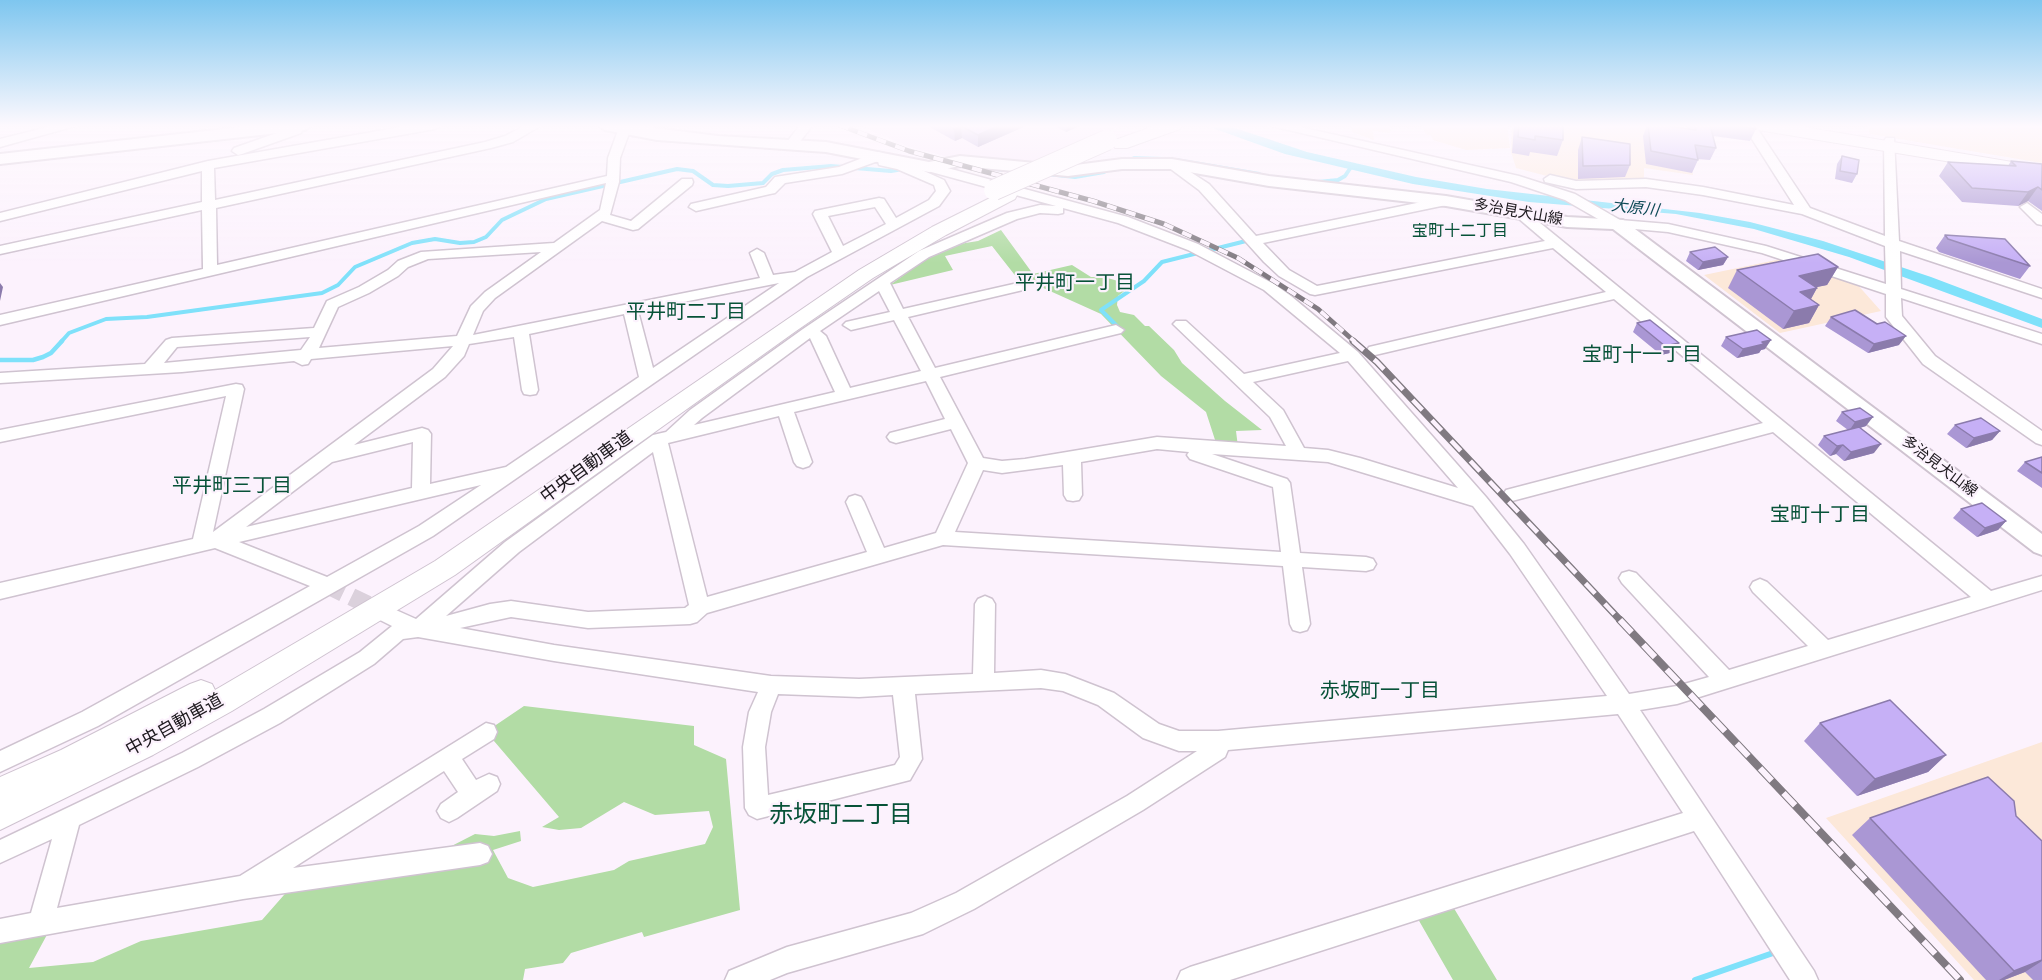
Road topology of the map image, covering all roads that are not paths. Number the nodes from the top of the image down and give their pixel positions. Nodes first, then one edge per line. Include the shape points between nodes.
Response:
1 (185, 171) edge
2 (208, 171) edge
3 (371, 171) edge
4 (613, 171) edge
5 (836, 171) edge
6 (924, 171) edge
7 (930, 171) edge
8 (1050, 171) edge
9 (1181, 171) edge
10 (1210, 171) edge
11 (1481, 171) edge
12 (1519, 171) edge
13 (1779, 171) edge
14 (1891, 171) edge
15 (613, 182) junction
16 (687, 182) dead end
17 (1001, 193) junction
18 (1446, 201) junction
19 (211, 206) junction
20 (696, 207) dead end
21 (2027, 207) dead end
22 (1805, 211) junction
23 (1518, 212) junction
24 (1106, 214) junction
25 (0, 217) edge
26 (602, 217) junction
27 (2042, 221) edge
28 (1617, 224) junction
29 (894, 226) junction
30 (1253, 241) junction
31 (1556, 243) junction
32 (1892, 245) junction
33 (558, 247) junction
34 (0, 250) edge
35 (757, 253) dead end
36 (840, 254) junction
37 (210, 271) junction
38 (1284, 273) junction
39 (802, 274) junction
40 (768, 280) junction
41 (882, 282) junction
42 (1018, 287) dead end
43 (1893, 287) junction
44 (1618, 294) junction
45 (2042, 294) edge
46 (630, 308) junction
47 (898, 314) junction
48 (1305, 314) junction
49 (0, 320) edge
50 (1181, 324) dead end
51 (851, 325) dead end
52 (521, 330) junction
53 (1116, 330) dead end
54 (321, 332) junction
55 (808, 332) junction
56 (2042, 339) edge
57 (463, 340) junction
58 (1375, 350) dead end
59 (307, 355) junction
60 (1352, 355) junction
61 (150, 369) junction
62 (930, 375) junction
63 (0, 378) edge
64 (648, 379) junction
65 (1241, 380) junction
66 (236, 389) junction
67 (530, 390) dead end
68 (845, 395) junction
69 (785, 410) junction
70 (954, 422) junction
71 (1777, 425) junction
72 (0, 436) edge
73 (896, 437) dead end
74 (664, 438) junction
75 (2042, 439) edge
76 (1156, 443) junction
77 (1298, 453) junction
78 (326, 458) junction
79 (1072, 458) junction
80 (803, 462) dead end
81 (977, 463) junction
82 (516, 471) junction
83 (421, 492) junction
84 (1073, 495) dead end
85 (1512, 495) dead end
86 (855, 502) dead end
87 (1480, 502) junction
88 (943, 538) junction
89 (208, 542) junction
90 (2042, 546) edge
91 (878, 556) junction
92 (1293, 560) junction
93 (1366, 564) dead end
94 (1629, 578) dead end
95 (2042, 583) edge
96 (327, 585) junction
97 (1760, 587) dead end
98 (0, 591) edge
99 (1987, 599) junction
100 (985, 604) dead end
101 (699, 607) junction
102 (387, 614) tunnel mouth
103 (1300, 624) dead end
104 (423, 629) junction
105 (1825, 650) junction
106 (983, 681) junction
107 (1725, 681) junction
108 (771, 686) junction
109 (903, 686) junction
110 (1624, 704) junction
111 (486, 732) dead end
112 (1218, 741) junction
113 (447, 757) junction
114 (0, 762) edge
115 (0, 793) edge
116 (449, 811) dead end
117 (0, 815) edge
118 (69, 819) junction
119 (1700, 819) junction
120 (0, 852) edge
121 (480, 854) dead end
122 (243, 887) junction
123 (39, 924) junction
124 (0, 931) edge
125 (738, 980) edge
126 (1190, 980) edge
127 (1805, 980) edge

1 - 25 street
2 - 19 street
3 - 19 street
4 - 15 street
5 - 20 street via 787,177 770,190
6 - 29 street via 943,191 934,203
7 - 24 street
8 - 17 highway, 中央自動車道
9 - 30 street via 1204,187
10 - 18 main road, 多治見犬山線
11 - 28 street via 1570,197
12 - 22 street via 1563,183 1646,183
13 - 22 street
14 - 32 street
15 - 26 street
15 - 37 street
16 - 26 street via 633,226
17 - 115 highway, 中央自動車道 via 919,230 846,272 777,316 489,520 314,630 203,692
17 - 117 highway, 中央自動車道 via 827,300 445,568 220,702
18 - 23 main road, 多治見犬山線
18 - 30 street
19 - 34 street
19 - 37 street
21 - 27 street
22 - 32 street
23 - 28 main road, 多治見犬山線 via 1567,222
23 - 31 street
24 - 41 street via 1097,219 1040,209 1012,216 924,254
24 - 48 street via 1157,231 1222,261 1269,287
26 - 33 street
28 - 43 street via 1710,236
28 - 90 main road, 多治見犬山線
29 - 36 street
29 - 36 street via 879,202 820,214
30 - 38 street
31 - 38 street via 1315,291
31 - 44 street
32 - 43 street
32 - 45 street
33 - 54 street via 426,255 332,304
33 - 57 street via 490,295 476,309
35 - 40 street
36 - 39 street
37 - 49 street
38 - 48 street via 1310,295
39 - 40 street
39 - 64 street
40 - 46 street
41 - 47 street
41 - 55 street
42 - 47 street
43 - 56 street
43 - 75 street via 1894,317 1929,360
44 - 58 street
44 - 71 street
46 - 52 street
46 - 64 street
47 - 51 street
47 - 62 street
48 - 60 street
50 - 65 street
52 - 57 street
52 - 67 street
53 - 62 street
54 - 59 street
54 - 61 street via 172,343
55 - 68 street via 819,336
55 - 74 street
57 - 59 street
57 - 78 street via 458,353 439,373
59 - 61 street
59 - 66 street via 302,361 240,373
60 - 65 street
60 - 87 street
61 - 63 street
62 - 68 street
62 - 70 street
64 - 82 street
65 - 77 street via 1277,414
66 - 72 street
66 - 89 street
68 - 69 street
69 - 74 street
69 - 80 street
70 - 73 street
70 - 81 street
71 - 85 street
71 - 99 street
74 - 101 street
74 - 104 street via 512,547
76 - 77 street
76 - 79 street
76 - 92 street via 1281,483
77 - 87 street via 1360,464
78 - 83 street via 422,434
78 - 89 street
79 - 81 street via 1002,467
79 - 84 street
81 - 88 street
82 - 83 street
82 - 96 street via 426,531
83 - 89 street
86 - 91 street
87 - 110 street via 1550,594
88 - 91 street
88 - 92 street
89 - 96 street
89 - 98 street
91 - 101 street
92 - 93 street
92 - 103 street
94 - 107 street
95 - 99 street
96 - 114 street via 90,719
97 - 105 street
99 - 105 street
100 - 106 street
101 - 104 street via 690,616 588,620 511,609
102 - 104 street
104 - 108 street
104 - 118 street via 398,632 367,658 272,716
105 - 107 street
106 - 109 street
106 - 112 street via 1065,682 1106,699 1151,731 1179,741
107 - 110 street
108 - 109 street
108 - 109 street via 760,712 754,747 757,808 902,773 911,759
110 - 112 street
110 - 119 street
111 - 113 street
112 - 125 street via 1217,750 1144,797 965,901 914,926 787,960
113 - 116 street via 481,789
113 - 122 street
118 - 120 street
118 - 123 street
119 - 126 street
119 - 127 street
121 - 122 street
122 - 123 street
123 - 124 street

